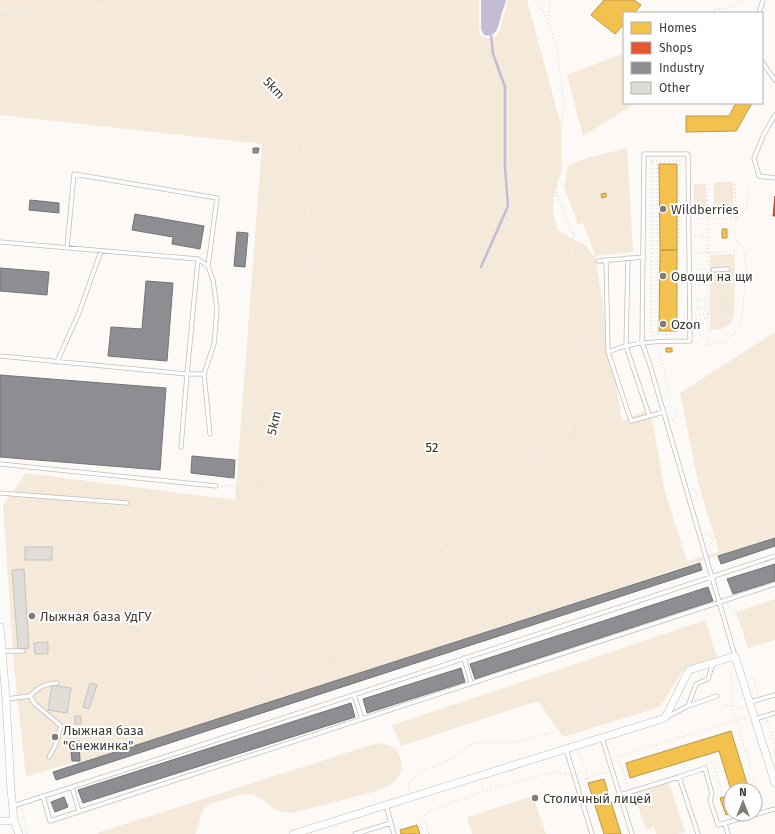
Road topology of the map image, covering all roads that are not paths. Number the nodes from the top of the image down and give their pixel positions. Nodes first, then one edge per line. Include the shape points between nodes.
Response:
1 (763, 0) edge
2 (759, 12) edge
3 (763, 63) edge
4 (775, 80) edge
5 (775, 115) edge
6 (775, 178) edge
7 (0, 242) edge
8 (67, 248) junction
9 (101, 250) junction
10 (644, 257) junction
11 (628, 258) junction
12 (198, 259) junction
13 (606, 260) junction
14 (598, 261) road end
15 (208, 266) junction
16 (728, 269) dead end
17 (713, 270) dead end
18 (642, 343) junction
19 (626, 346) junction
20 (608, 352) junction
21 (0, 356) edge
22 (57, 362) junction
23 (186, 374) junction
24 (204, 374) junction
25 (665, 411) junction
26 (649, 415) junction
27 (210, 434) dead end
28 (181, 447) dead end
29 (0, 464) edge
30 (216, 486) road end
31 (0, 493) edge
32 (127, 503) dead end
33 (775, 556) edge
34 (712, 576) junction
35 (775, 584) edge
36 (722, 601) junction
37 (0, 627) edge
38 (23, 651) dead end
39 (2, 652) junction
40 (735, 656) junction
41 (464, 658) junction
42 (713, 662) junction
43 (57, 683) dead end
44 (472, 683) junction
45 (775, 694) edge
46 (354, 695) junction
47 (30, 696) junction
48 (717, 696) road end
49 (6, 699) junction
50 (688, 706) junction
51 (753, 711) junction
52 (775, 713) edge
53 (665, 718) junction
54 (362, 719) junction
55 (602, 738) junction
56 (566, 749) junction
57 (49, 757) dead end
58 (679, 777) junction
59 (775, 782) edge
60 (72, 787) junction
61 (620, 795) junction
62 (43, 796) junction
63 (386, 805) junction
64 (13, 806) junction
65 (775, 809) edge
66 (79, 812) junction
67 (0, 821) edge
68 (14, 821) junction
69 (391, 823) junction
70 (725, 824) junction
71 (19, 834) edge
72 (293, 834) edge
73 (355, 834) edge
74 (394, 834) edge
75 (592, 834) edge
76 (632, 834) edge
77 (698, 834) edge
78 (728, 834) edge

1 - 2 lane
3 - 4 lane
5 - 6 lane via 754,158 759,176
7 - 8 lane
8 - 9 lane
8 - 15 lane via 74,174 217,198
9 - 12 lane
9 - 22 lane via 79,312
10 - 11 lane
10 - 18 lane
10 - 18 lane via 644,154 688,154 690,341
11 - 13 lane
11 - 19 lane
12 - 15 lane
12 - 23 lane
13 - 14 lane
13 - 20 lane
15 - 24 lane via 213,280 217,309 214,344
16 - 17 lane
18 - 19 lane
18 - 25 lane
19 - 20 lane
19 - 26 lane
20 - 26 lane via 631,421
21 - 22 lane
22 - 23 lane
23 - 24 lane
23 - 28 lane
24 - 27 lane
25 - 26 lane
25 - 34 lane
29 - 30 lane
31 - 32 lane
33 - 34 lane
34 - 36 lane
34 - 41 lane
35 - 36 lane
36 - 40 lane
36 - 44 lane
37 - 39 street
38 - 39 lane
39 - 49 street
40 - 42 street
40 - 51 street
41 - 44 lane
41 - 46 lane
42 - 50 lane via 708,679 696,684
42 - 53 street via 689,670
43 - 47 lane via 49,683 38,688
44 - 54 lane
45 - 51 lane via 760,699
46 - 54 lane
46 - 60 lane
47 - 49 lane
47 - 57 lane via 35,704 61,726 56,746
48 - 50 lane
49 - 64 street
50 - 53 lane
51 - 52 lane via 766,716
51 - 59 street
53 - 55 street
54 - 66 lane
55 - 56 street
55 - 61 lane
56 - 63 street
56 - 75 lane
58 - 61 lane
58 - 70 lane via 705,768 712,794 710,800 718,826
58 - 77 lane
60 - 62 lane
60 - 66 lane
61 - 76 lane
62 - 64 lane
62 - 66 lane via 50,821
63 - 69 lane
63 - 72 street
64 - 68 street
65 - 70 lane
67 - 68 street
68 - 71 street
69 - 73 lane
69 - 74 lane
70 - 78 lane

